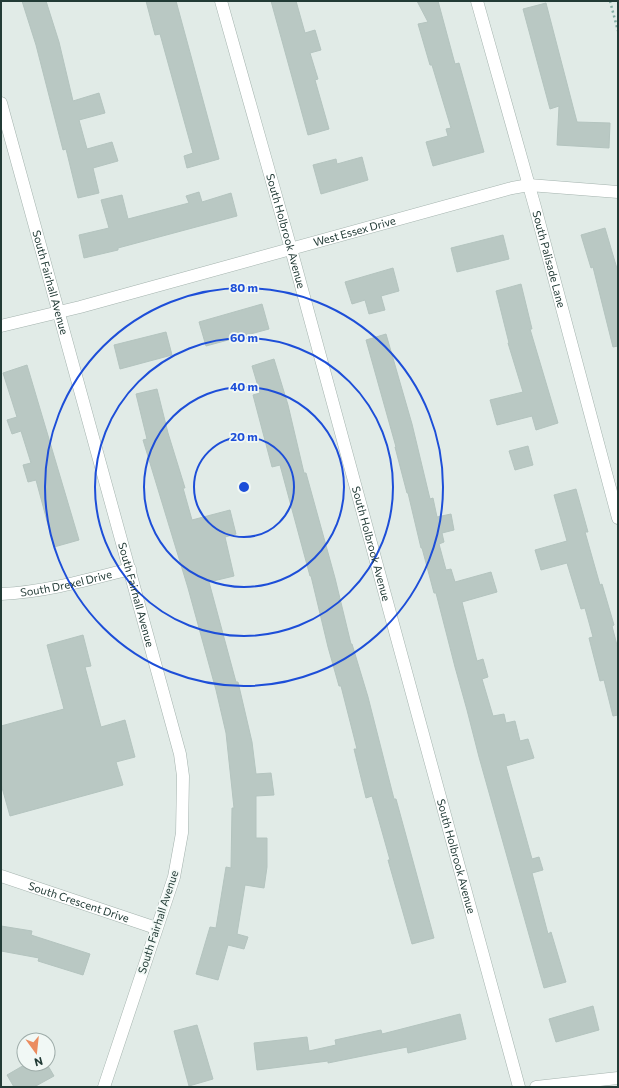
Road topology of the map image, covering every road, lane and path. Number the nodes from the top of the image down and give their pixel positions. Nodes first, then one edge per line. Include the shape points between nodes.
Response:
1 (221, 1) edge
2 (477, 1) edge
3 (610, 1) edge
4 (618, 31) edge
5 (1, 103) edge
6 (529, 186) junction
7 (618, 192) edge
8 (291, 249) junction
9 (58, 313) junction
10 (1, 326) edge
11 (618, 518) edge
12 (130, 569) junction
13 (1, 594) edge
14 (1, 876) edge
15 (156, 928) junction
16 (618, 1078) edge
17 (104, 1087) edge
18 (519, 1087) edge
19 (536, 1087) edge

1 - 8 street, South Holbrook Avenue
2 - 6 street, South Palisade Lane
3 - 4 path
5 - 9 street, South Fairhall Avenue
6 - 7 street, West Essex Drive
6 - 8 street, West Essex Drive via 512,188
6 - 11 street, South Palisade Lane
8 - 9 street, West Essex Drive
8 - 18 street, South Holbrook Avenue
9 - 10 street, West Essex Drive
9 - 12 street, South Fairhall Avenue
12 - 13 street, South Drexel Drive via 61,587
12 - 15 street, South Fairhall Avenue via 180,754 183,776 182,833 174,877
14 - 15 street, South Crescent Drive
15 - 17 street, South Fairhall Avenue
16 - 19 street

